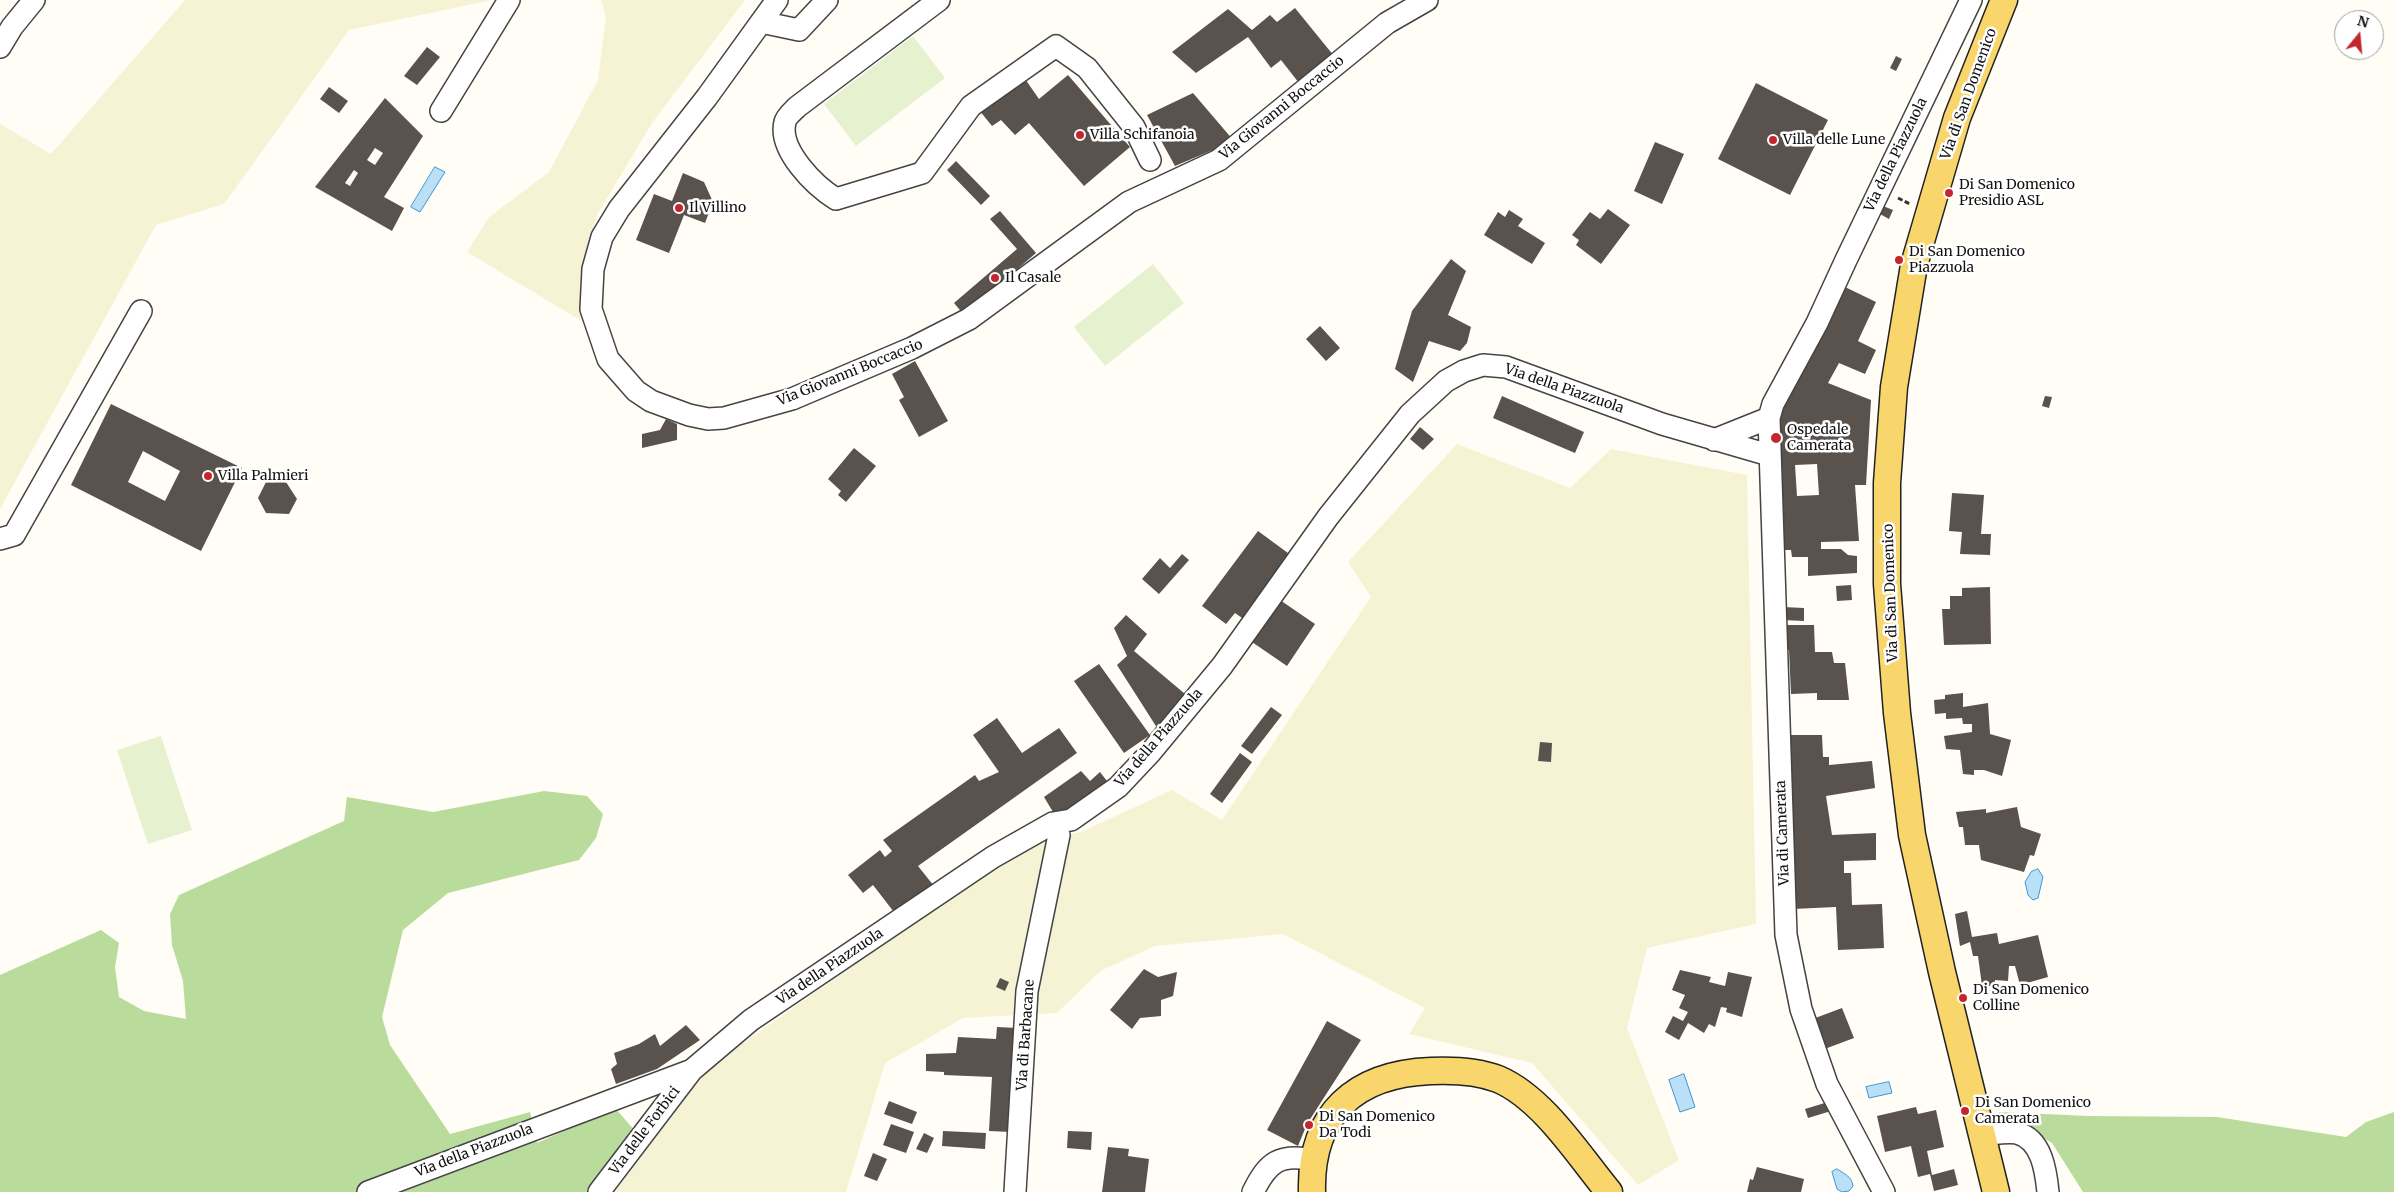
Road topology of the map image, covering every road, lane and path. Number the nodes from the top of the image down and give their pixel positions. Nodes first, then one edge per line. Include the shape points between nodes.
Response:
1 (34, 0) edge
2 (509, 0) edge
3 (777, 0) edge
4 (826, 0) edge
5 (939, 0) edge
6 (1428, 0) edge
7 (1970, 0) edge
8 (2004, 0) edge
9 (761, 22) junction
10 (0, 47) edge
11 (441, 111) dead end
12 (1150, 160) dead end
13 (141, 311) dead end
14 (1769, 418) junction
15 (1714, 440) junction
16 (1769, 455) junction
17 (0, 539) edge
18 (1053, 823) junction
19 (692, 1070) junction
20 (1982, 1135) junction
21 (1314, 1160) junction
22 (368, 1192) edge
23 (598, 1192) edge
24 (1015, 1192) edge
25 (1253, 1192) edge
26 (1312, 1192) edge
27 (1609, 1192) edge
28 (1884, 1192) edge
29 (1996, 1192) edge
30 (2048, 1192) edge

1 - 10 street
2 - 11 street
3 - 9 street, Via Giovanni Boccaccio
4 - 9 street via 799,30
5 - 12 street via 797,106 785,121 785,138 796,163 822,191 836,199 922,173 971,106 1056,46 1087,68 1134,127
6 - 9 street, Via Giovanni Boccaccio via 1387,23 1219,160 1128,202 970,319 912,348 792,399 724,418 688,416 651,401 630,385 608,359 591,309 593,269 602,238 618,209 707,97
7 - 14 street, Via della Piazzuola via 1817,323 1772,404
8 - 20 main road, Via di San Domenico via 1957,118 1914,265 1894,387 1888,483 1887,584 1897,713 1912,835
13 - 17 street via 14,535
14 - 15 street
14 - 16 street, Via della Piazzuola
15 - 16 street, Via della Piazzuola
15 - 18 street, Via della Piazzuola via 1506,367 1483,365 1446,381 1410,414 1328,517 1222,666 1150,754 1118,788 1071,820
16 - 28 street, Via di Camerata via 1788,944 1801,1009 1827,1084
18 - 19 street, Via della Piazzuola via 994,857 759,1014
18 - 24 street, Via di Barbacane via 1058,835 1027,991
19 - 22 street, Via della Piazzuola
19 - 23 street, Via delle Forbici
20 - 29 main road, Via di San Domenico
20 - 30 street via 2016,1133 2028,1138 2042,1160
21 - 25 street via 1294,1157 1274,1162 1262,1173
21 - 26 main road
21 - 27 main road via 1316,1146 1327,1122 1357,1092 1394,1075 1469,1071 1499,1079 1528,1097

